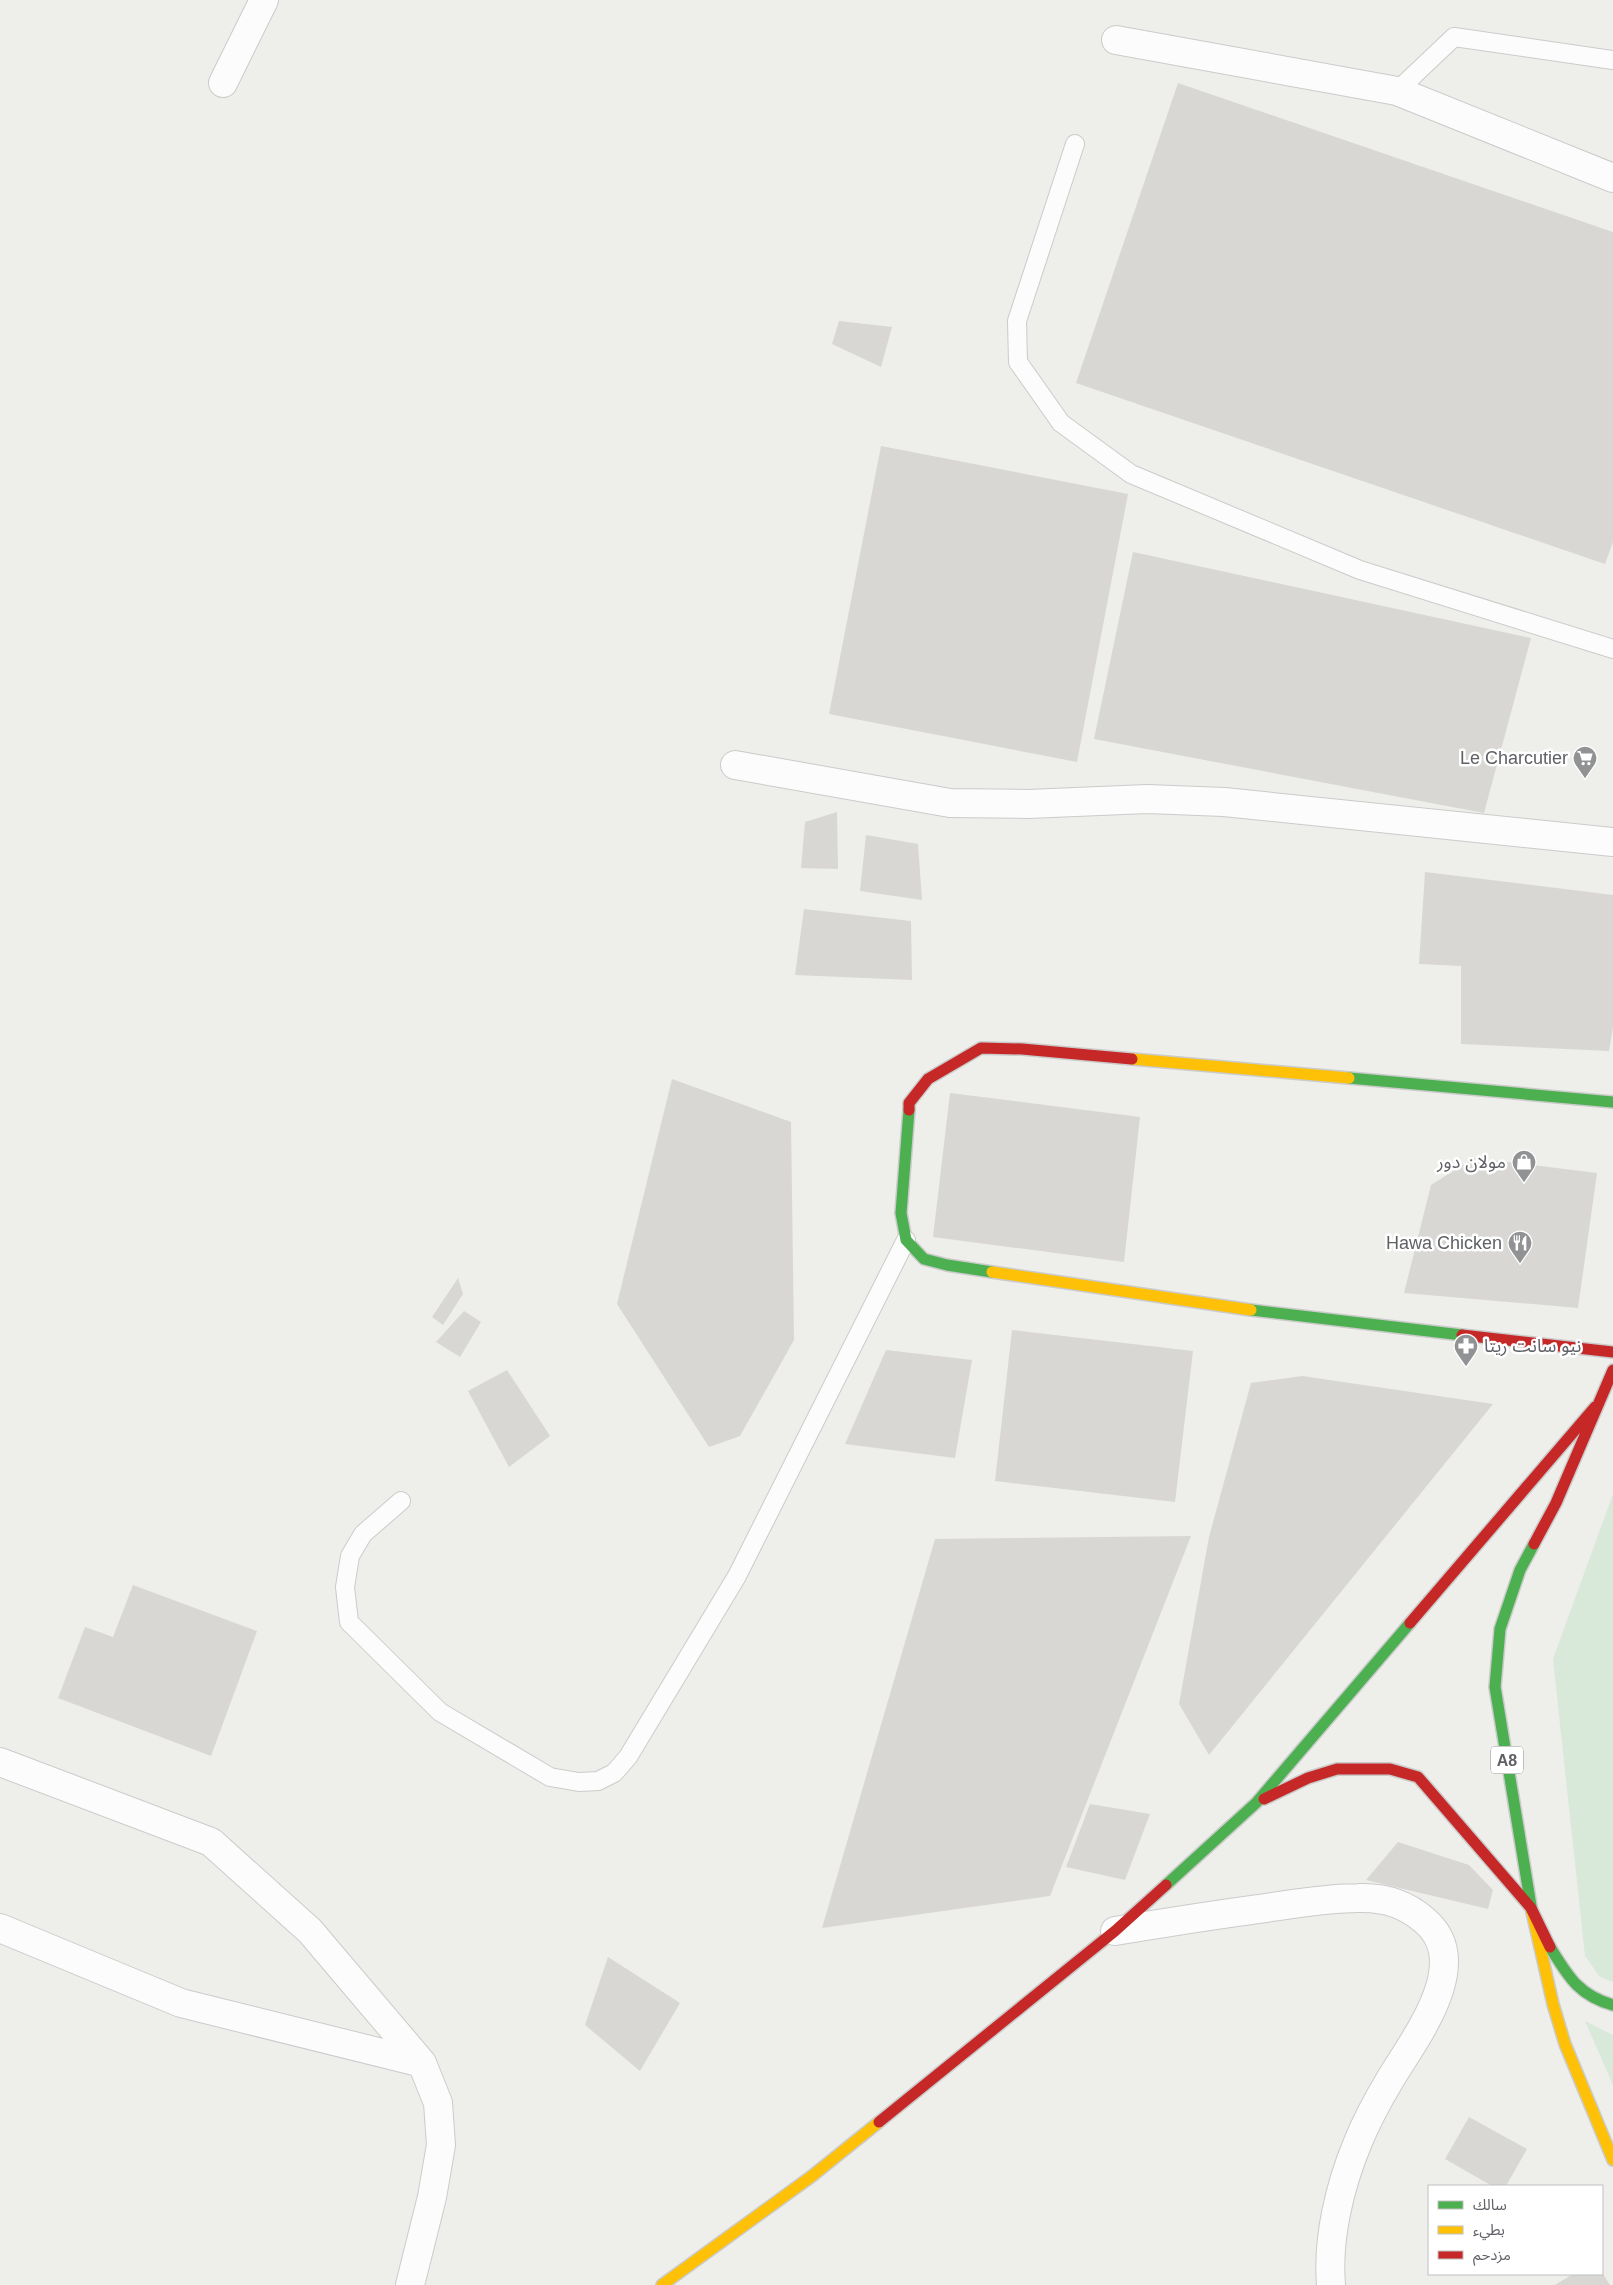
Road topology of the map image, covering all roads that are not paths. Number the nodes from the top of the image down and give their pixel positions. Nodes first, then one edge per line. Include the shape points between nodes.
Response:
1 (264, 0) edge
2 (1116, 40) dead end
3 (1613, 60) edge
4 (223, 83) dead end
5 (1397, 92) junction
6 (1075, 144) dead end
7 (1613, 178) edge
8 (1613, 649) edge
9 (735, 765) dead end
10 (1613, 842) edge
11 (1613, 1102) edge
12 (906, 1240) junction
13 (1613, 1352) edge
14 (1613, 1370) edge
15 (1600, 1400) junction
16 (401, 1502) dead end
17 (0, 1762) edge
18 (1256, 1803) junction
19 (1531, 1908) junction
20 (0, 1928) edge
21 (1115, 1930) junction
22 (1613, 2005) edge
23 (422, 2063) junction
24 (1613, 2160) edge
25 (410, 2285) edge
26 (662, 2285) edge
27 (1330, 2285) edge

1 - 4 street
2 - 5 street
3 - 5 lane via 1454,36
5 - 7 street
6 - 8 lane via 1017,321 1018,362 1061,423 1131,474 1360,570
9 - 10 street via 950,803 1028,804 1147,798 1224,802
11 - 12 main road via 981,1048 928,1079 909,1103 900,1212
12 - 13 main road via 924,1259 947,1265 1295,1317
12 - 16 lane via 737,1576 628,1757 614,1773 588,1782 550,1777 440,1712 349,1622 345,1587 350,1556 363,1534
14 - 15 main road, A8
15 - 18 main road
15 - 19 main road, A8 via 1556,1503 1520,1570 1500,1629 1495,1687
17 - 23 street via 211,1842 310,1931
18 - 19 main road via 1308,1778 1337,1769 1390,1769 1418,1777
18 - 21 main road
19 - 22 main road via 1570,1979 1584,1992
19 - 24 main road, A8 via 1565,2044
20 - 23 street via 181,2003
21 - 26 main road via 812,2176
21 - 27 street via 1300,1903 1359,1898 1397,1902 1430,1924 1439,1939 1443,1978 1420,2032 1390,2080 1358,2142 1339,2200 1329,2266
23 - 25 street via 438,2103 441,2145

